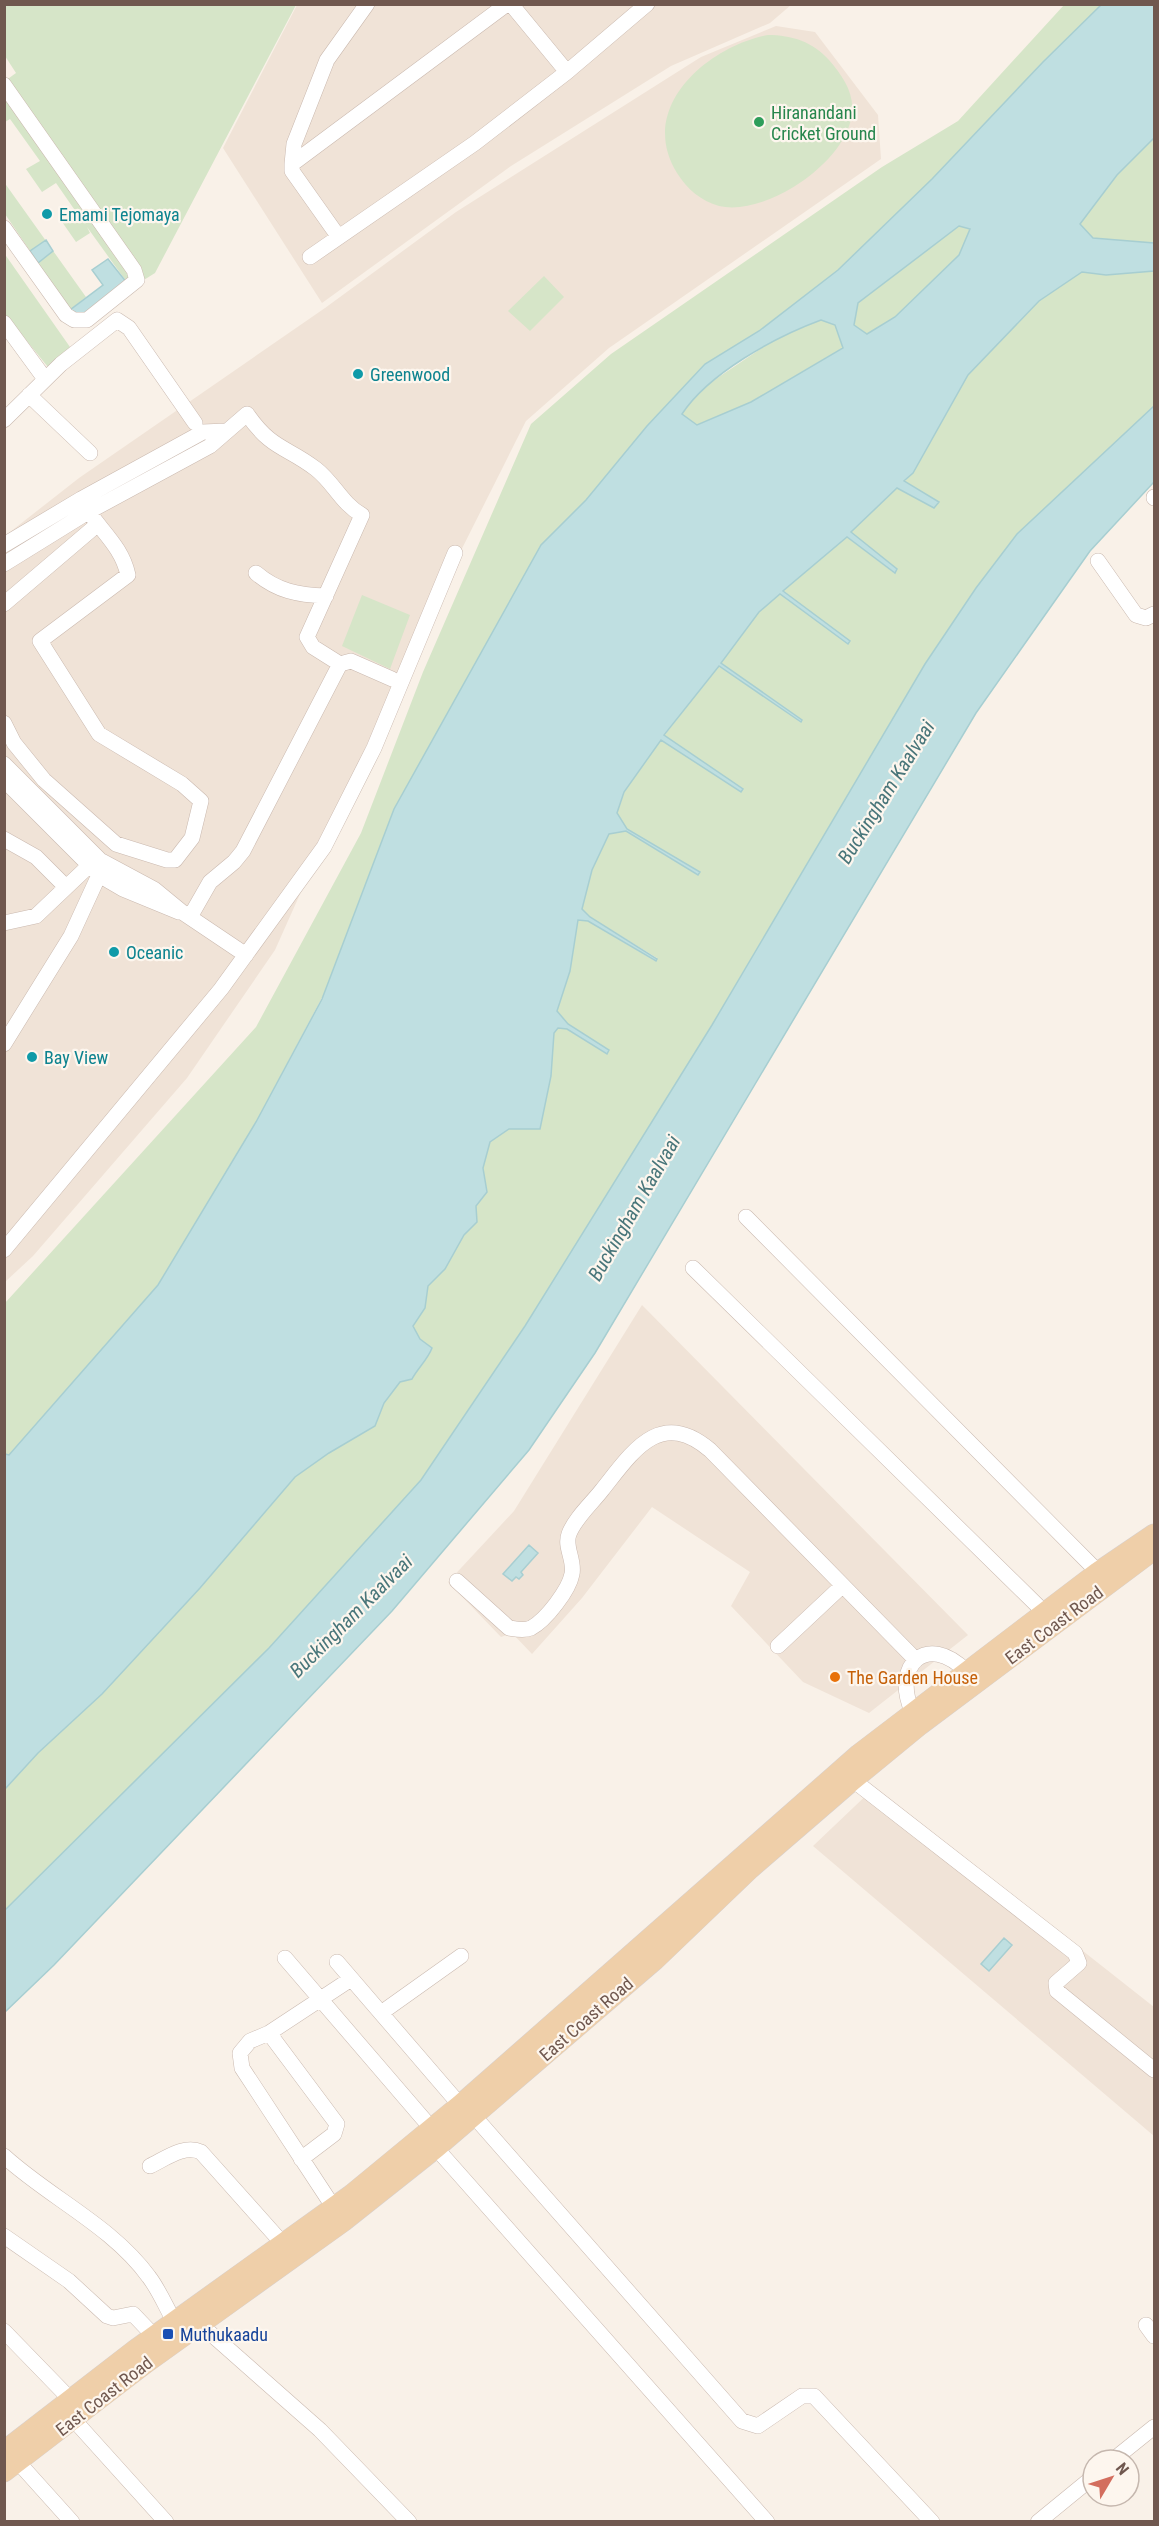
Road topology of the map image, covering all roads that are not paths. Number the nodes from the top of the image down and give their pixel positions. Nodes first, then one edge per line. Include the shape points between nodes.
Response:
1 (367, 4) edge
2 (509, 4) edge
3 (647, 4) edge
4 (567, 72) junction
5 (7, 93) edge
6 (292, 164) junction
7 (4, 228) edge
8 (338, 236) junction
9 (310, 257) dead end
10 (4, 323) edge
11 (45, 379) junction
12 (29, 395) junction
13 (4, 420) edge
14 (195, 423) dead end
15 (90, 453) dead end
16 (89, 512) junction
17 (4, 545) edge
18 (456, 553) dead end
19 (1098, 561) dead end
20 (4, 564) edge
21 (256, 573) dead end
22 (326, 596) junction
23 (4, 604) edge
24 (1155, 614) edge
25 (340, 664) junction
26 (392, 679) dead end
27 (4, 723) edge
28 (4, 764) edge
29 (4, 780) edge
30 (4, 839) edge
31 (95, 866) junction
32 (66, 887) junction
33 (186, 914) junction
34 (4, 923) edge
35 (246, 954) junction
36 (4, 1044) edge
37 (746, 1217) dead end
38 (4, 1250) edge
39 (693, 1268) dead end
40 (1155, 1534) edge
41 (1155, 1550) edge
42 (1098, 1572) junction
43 (457, 1581) dead end
44 (842, 1586) junction
45 (1044, 1612) junction
46 (778, 1646) dead end
47 (916, 1660) junction
48 (966, 1671) junction
49 (912, 1712) junction
50 (853, 1780) junction
51 (461, 1956) dead end
52 (285, 1958) dead end
53 (336, 1962) dead end
54 (351, 1979) junction
55 (322, 1999) junction
56 (381, 2013) junction
57 (269, 2033) junction
58 (1155, 2070) edge
59 (467, 2110) junction
60 (434, 2138) junction
61 (4, 2156) edge
62 (301, 2159) junction
63 (150, 2166) dead end
64 (334, 2208) junction
65 (4, 2236) edge
66 (284, 2245) junction
67 (187, 2320) junction
68 (4, 2331) edge
69 (154, 2336) junction
70 (73, 2410) junction
71 (1155, 2427) edge
72 (1128, 2448) edge
73 (9, 2462) edge
74 (1081, 2487) edge
75 (72, 2522) edge
76 (166, 2522) edge
77 (409, 2522) edge
78 (767, 2522) edge
79 (932, 2522) edge
80 (1038, 2522) edge

1 - 6 street via 327,60 294,144
2 - 4 street
2 - 6 street
3 - 4 street
4 - 8 street via 475,143
5 - 7 street via 134,270 137,280 87,320 74,320 66,315
6 - 8 street via 292,171
8 - 9 street
10 - 11 street
11 - 12 street
11 - 14 street via 110,323 120,320
12 - 13 street
12 - 15 street
16 - 17 street
16 - 20 street
16 - 22 street via 203,432 226,431 247,414 269,441 315,469 346,504 362,515
16 - 23 street
16 - 27 street via 124,557 128,575 40,641 99,734 182,784 201,801 192,838 176,860 116,844 44,780 14,743
18 - 35 street via 374,748 324,848
19 - 24 street via 1136,615 1146,618
21 - 22 street via 270,585 286,591
22 - 25 street via 307,637 313,647
25 - 26 street via 351,661
25 - 33 street via 243,851 210,882
28 - 31 street
29 - 31 street
30 - 32 street via 36,857
31 - 32 street
31 - 33 street via 169,909
31 - 36 street via 71,936
32 - 34 street via 36,916
33 - 35 street
35 - 38 street
37 - 42 street
39 - 45 street
40 - 42 main road, East Coast Road
41 - 50 main road, East Coast Road via 920,1725
42 - 45 main road, East Coast Road
43 - 44 street via 509,1628 534,1626 558,1602 572,1574 568,1542 573,1527 631,1454 649,1440 673,1431 687,1434 710,1450
44 - 46 street
44 - 47 street
45 - 48 main road, East Coast Road
47 - 48 street via 940,1652
47 - 49 street via 905,1680
48 - 49 main road, East Coast Road
49 - 59 main road, East Coast Road via 741,1855
50 - 58 street via 1075,1953 1079,1964 1056,1983 1058,1991
50 - 59 main road, East Coast Road via 750,1869 655,1960
51 - 56 street
52 - 55 street
53 - 54 street
54 - 55 street
54 - 56 street
55 - 57 street
55 - 60 street
56 - 59 street
57 - 62 street via 243,2047 240,2062
57 - 62 street via 337,2124 334,2134
59 - 60 main road, East Coast Road
59 - 79 street via 742,2421 758,2426 802,2396 814,2396
60 - 64 main road, East Coast Road
60 - 67 main road, East Coast Road via 344,2221
60 - 78 street
61 - 67 street via 124,2250
62 - 64 street
63 - 66 street via 184,2150 201,2152
64 - 66 main road, East Coast Road
65 - 69 street via 69,2281 107,2316 133,2314
66 - 67 main road, East Coast Road
67 - 69 main road, East Coast Road
67 - 70 main road, East Coast Road via 146,2363
67 - 77 street via 320,2430
68 - 70 street
69 - 70 main road, East Coast Road
70 - 73 main road, East Coast Road
70 - 76 street
71 - 72 street
73 - 75 street
74 - 80 street

